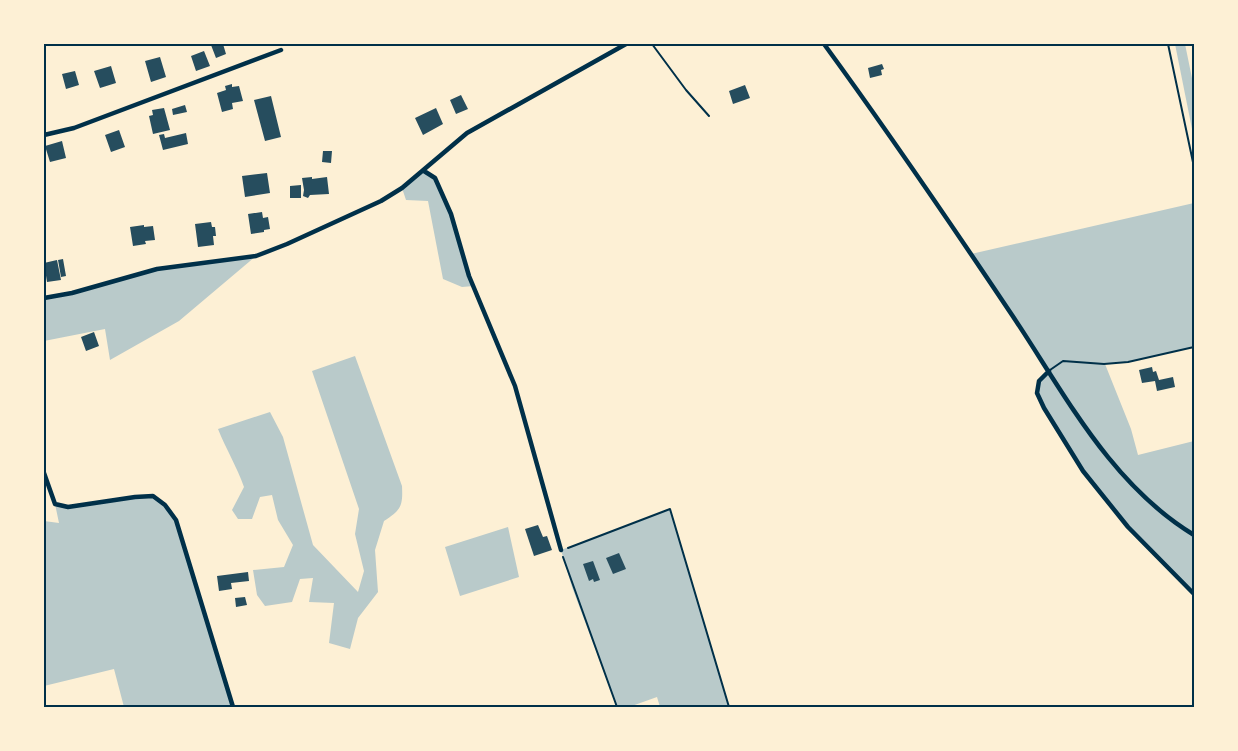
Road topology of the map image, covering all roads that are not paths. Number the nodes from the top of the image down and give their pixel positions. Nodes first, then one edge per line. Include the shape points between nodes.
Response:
1 (626, 44) edge
2 (824, 44) edge
3 (1168, 44) edge
4 (281, 50) dead end
5 (44, 135) edge
6 (1194, 167) edge
7 (424, 171) junction
8 (44, 298) edge
9 (1194, 347) edge
10 (1049, 371) junction
11 (44, 473) edge
12 (1194, 534) edge
13 (561, 550) road end
14 (1194, 594) edge
15 (233, 707) edge

1 - 7 street via 467,133
2 - 10 street via 926,186
3 - 6 lane
4 - 5 street via 74,128
7 - 8 street via 381,201 256,256 157,269
7 - 13 street via 435,178 452,214 470,276 515,386
9 - 10 lane via 1128,362 1063,361
10 - 12 street via 1092,438 1124,478
10 - 14 street via 1039,381 1037,393 1083,471 1128,527
11 - 15 street via 54,504 68,507 153,496 165,505 176,520

